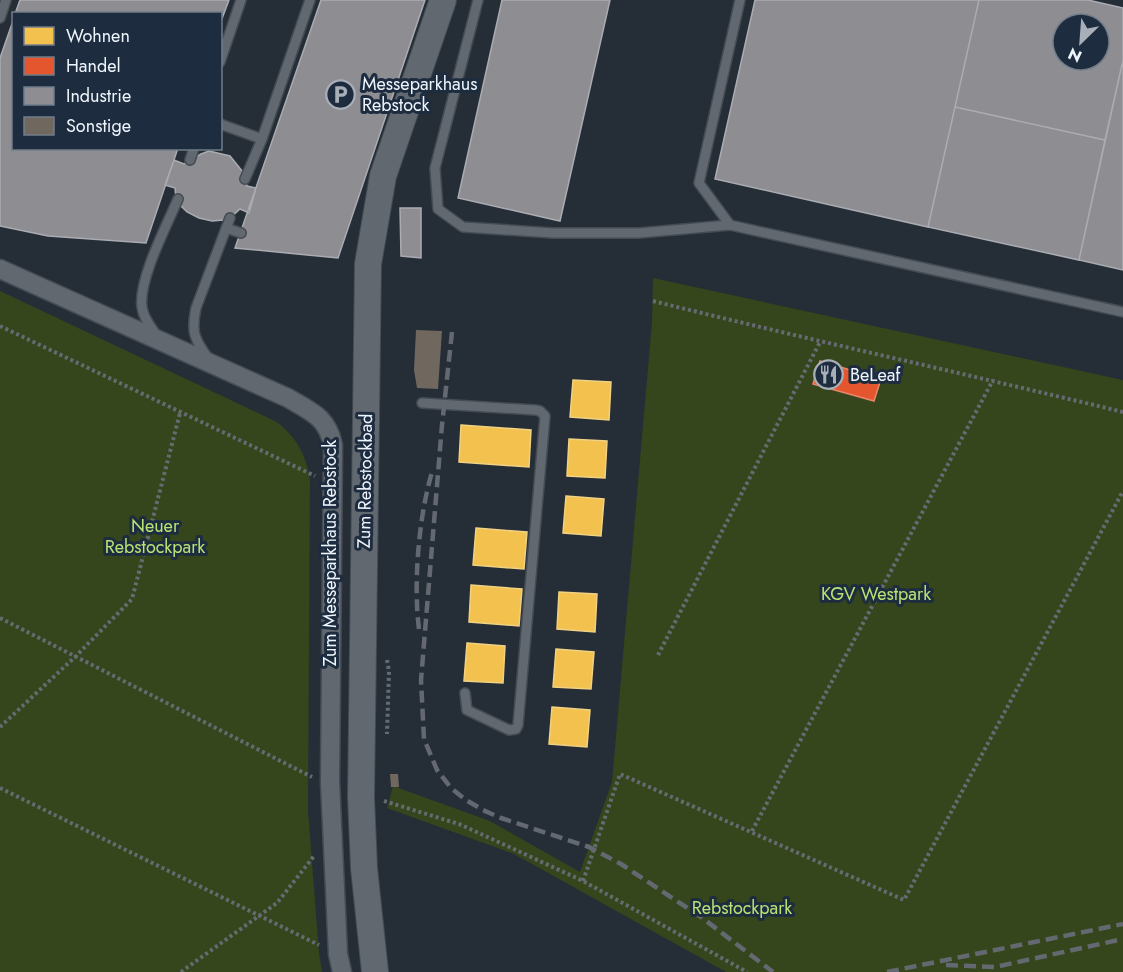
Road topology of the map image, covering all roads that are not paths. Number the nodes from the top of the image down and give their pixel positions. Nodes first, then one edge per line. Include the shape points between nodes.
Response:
1 (6, 0) edge
2 (241, 0) edge
3 (310, 0) edge
4 (443, 0) edge
5 (478, 0) edge
6 (740, 0) edge
7 (0, 18) edge
8 (222, 56) edge
9 (222, 125) edge
10 (262, 139) junction
11 (193, 150) edge
12 (190, 160) dead end
13 (245, 179) dead end
14 (177, 199) dead end
15 (230, 218) dead end
16 (730, 225) junction
17 (226, 228) junction
18 (241, 233) dead end
19 (0, 269) edge
20 (1123, 312) edge
21 (160, 340) junction
22 (214, 364) junction
23 (422, 403) dead end
24 (465, 693) dead end
25 (340, 963) edge
26 (375, 972) edge

1 - 7 lane
2 - 8 lane
3 - 10 lane
4 - 26 main road, Zum Rebstockbad via 383,176 368,264 361,806
5 - 16 lane via 435,168 438,208 463,227 553,233 639,233
6 - 16 lane via 699,183
9 - 10 lane
10 - 13 lane
11 - 12 lane
14 - 21 lane via 141,297 142,310
15 - 17 lane
16 - 20 lane
17 - 18 lane
17 - 22 lane via 193,324 194,337
19 - 21 street, Zum Messeparkhaus Rebstock
21 - 22 street, Zum Messeparkhaus Rebstock
22 - 25 street, Zum Messeparkhaus Rebstock via 317,415 333,445 330,782
23 - 24 lane via 535,410 545,416 516,729 509,730 467,710

